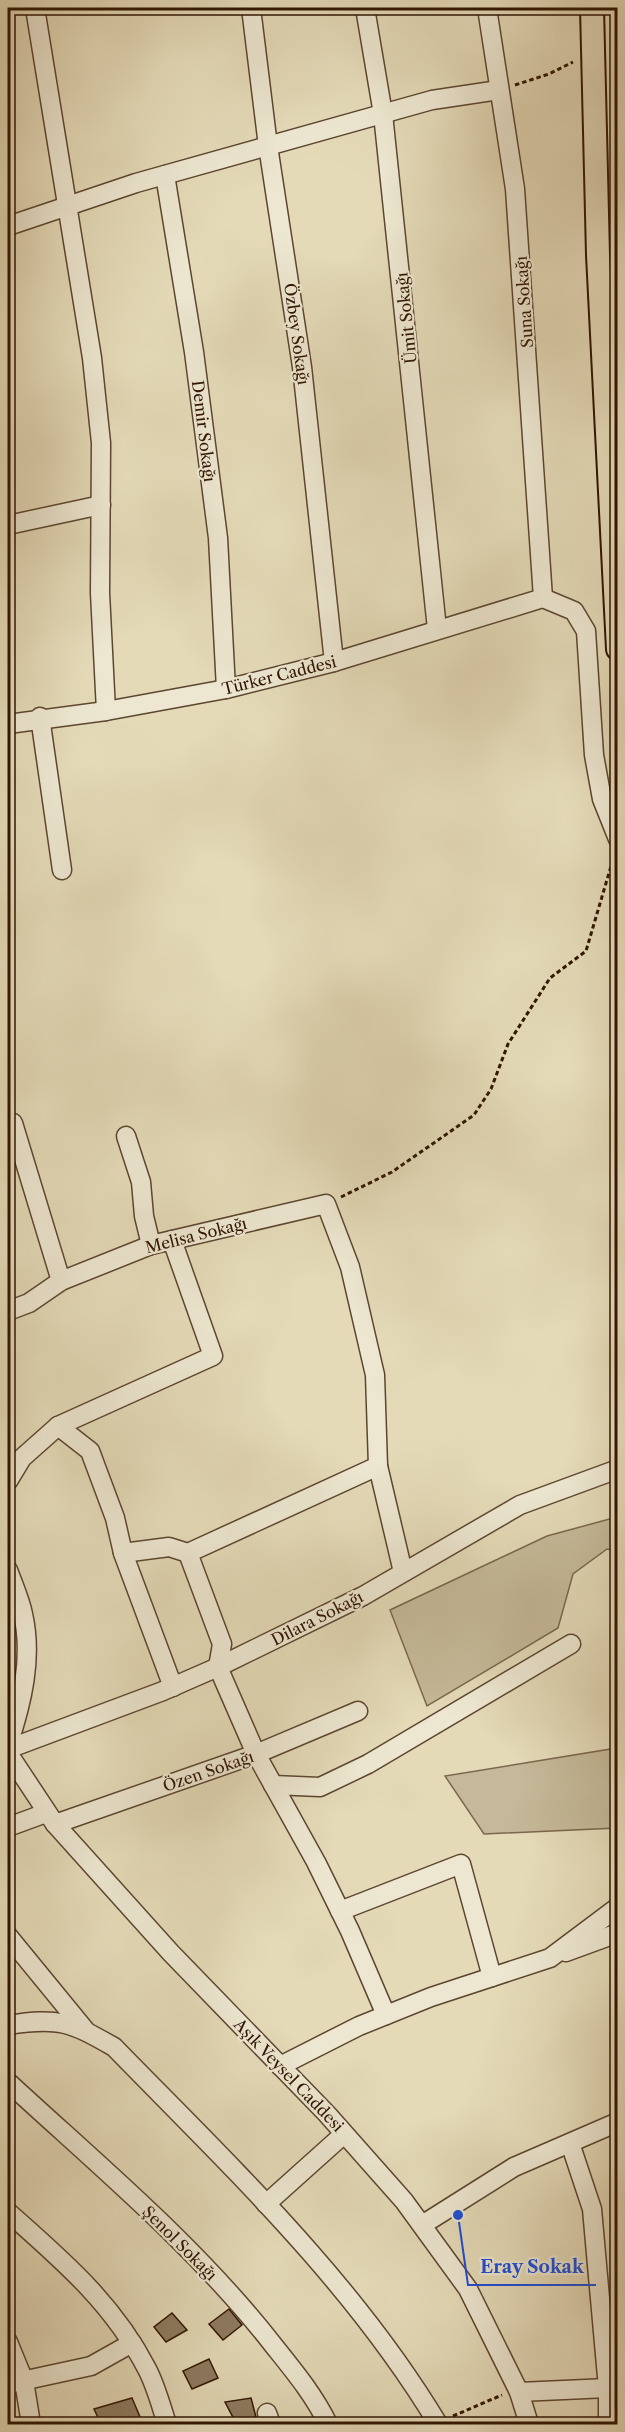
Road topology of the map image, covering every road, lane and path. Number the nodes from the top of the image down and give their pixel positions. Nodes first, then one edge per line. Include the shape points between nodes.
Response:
1 (35, 8) edge
2 (251, 8) edge
3 (365, 8) edge
4 (487, 8) edge
5 (592, 8) edge
6 (594, 52) junction
7 (499, 90) junction
8 (383, 114) junction
9 (268, 146) junction
10 (165, 175) junction
11 (66, 206) junction
12 (8, 226) edge
13 (101, 506) junction
14 (8, 525) edge
15 (543, 598) junction
16 (437, 629) junction
17 (618, 649) edge
18 (334, 662) junction
19 (226, 689) junction
20 (106, 711) junction
21 (40, 717) junction
22 (8, 724) edge
23 (616, 846) edge
24 (62, 870) dead end
25 (13, 1123) dead end
26 (126, 1136) dead end
27 (326, 1204) junction
28 (172, 1240) junction
29 (150, 1245) junction
30 (62, 1281) junction
31 (8, 1311) edge
32 (58, 1426) junction
33 (378, 1466) junction
34 (618, 1469) edge
35 (8, 1481) edge
36 (123, 1553) junction
37 (188, 1553) junction
38 (8, 1570) edge
39 (403, 1572) junction
40 (571, 1644) dead end
41 (218, 1667) junction
42 (173, 1687) junction
43 (358, 1711) dead end
44 (8, 1745) edge
45 (8, 1751) edge
46 (256, 1754) junction
47 (273, 1785) junction
48 (51, 1818) junction
49 (8, 1827) edge
50 (618, 1907) edge
51 (340, 1911) junction
52 (618, 1933) edge
53 (8, 1936) edge
54 (550, 1958) junction
55 (492, 1977) junction
56 (386, 2015) junction
57 (8, 2025) edge
58 (86, 2031) junction
59 (280, 2066) junction
60 (8, 2082) edge
61 (618, 2122) edge
62 (344, 2134) junction
63 (570, 2143) junction
64 (266, 2204) junction
65 (8, 2212) edge
66 (422, 2225) junction
67 (8, 2342) edge
68 (132, 2343) junction
69 (16, 2383) edge
70 (608, 2388) junction
71 (519, 2392) junction
72 (31, 2424) edge
73 (167, 2424) edge
74 (328, 2424) edge
75 (436, 2424) edge
76 (529, 2424) edge
77 (608, 2424) edge

1 - 11 street
2 - 9 street, Özbey Sokağı
3 - 8 street, Ümit Sokağı
4 - 7 street, Suna Sokağı
5 - 6 main road
6 - 7 path via 549,74
6 - 17 main road via 598,255
7 - 8 street via 432,100
7 - 15 street, Suna Sokağı via 515,189
8 - 9 street
8 - 16 street, Ümit Sokağı
9 - 10 street
9 - 18 street, Özbey Sokağı via 302,367
10 - 11 street
10 - 19 street, Demir Sokağı via 195,352 216,527
11 - 12 street
11 - 13 street via 92,358 101,443
13 - 14 street
13 - 20 street via 100,593
15 - 16 street, Türker Caddesi
15 - 23 street via 574,611 586,631 594,755
16 - 18 street, Türker Caddesi
18 - 19 street, Türker Caddesi
19 - 20 street, Türker Caddesi
20 - 21 street, Türker Caddesi
21 - 22 street, Türker Caddesi
21 - 24 street
23 - 27 path via 586,951 550,978 508,1044 491,1089 474,1115 392,1172
25 - 30 street
26 - 29 street via 141,1182
27 - 28 street, Melisa Sokağı
27 - 33 street via 350,1267 375,1375
28 - 29 street, Melisa Sokağı
28 - 32 street via 213,1356
29 - 30 street, Melisa Sokağı
30 - 31 street, Melisa Sokağı via 29,1303
32 - 35 street via 22,1458
32 - 36 street via 90,1451 115,1518
33 - 37 street
33 - 39 street
34 - 39 street, Dilara Sokağı via 520,1505
36 - 37 street via 169,1547
36 - 42 street
37 - 41 street via 222,1644
38 - 44 street via 23,1614 27,1661 22,1704
39 - 41 street, Dilara Sokağı via 363,1596
40 - 47 street via 368,1764 320,1787
41 - 42 street, Dilara Sokağı
41 - 46 street
42 - 45 street, Dilara Sokağı
43 - 46 street, Özen Sokağı
45 - 48 street, Aşık Veysel Caddesi
46 - 47 street
46 - 48 street, Özen Sokağı
47 - 51 street
48 - 49 street, Özen Sokağı
48 - 59 street, Aşık Veysel Caddesi via 171,1953
50 - 54 street
51 - 55 street via 461,1864
51 - 56 street
52 - 54 street
53 - 58 street
54 - 55 street
55 - 56 street
56 - 59 street
57 - 58 street via 58,2020
58 - 64 street via 114,2047
59 - 62 street, Aşık Veysel Caddesi
60 - 74 street, Şenol Sokağı via 190,2250 261,2329 317,2400
61 - 63 street
62 - 64 street
62 - 66 street, Aşık Veysel Caddesi
63 - 66 street via 514,2168
63 - 70 street via 592,2209
64 - 75 street via 361,2312
65 - 68 street via 80,2275
66 - 71 street, Aşık Veysel Caddesi via 468,2289
67 - 69 street
68 - 69 street via 91,2366
68 - 73 street via 147,2370
69 - 72 street
70 - 71 street
70 - 77 street
71 - 75 path via 505,2394
71 - 76 street, Aşık Veysel Caddesi

